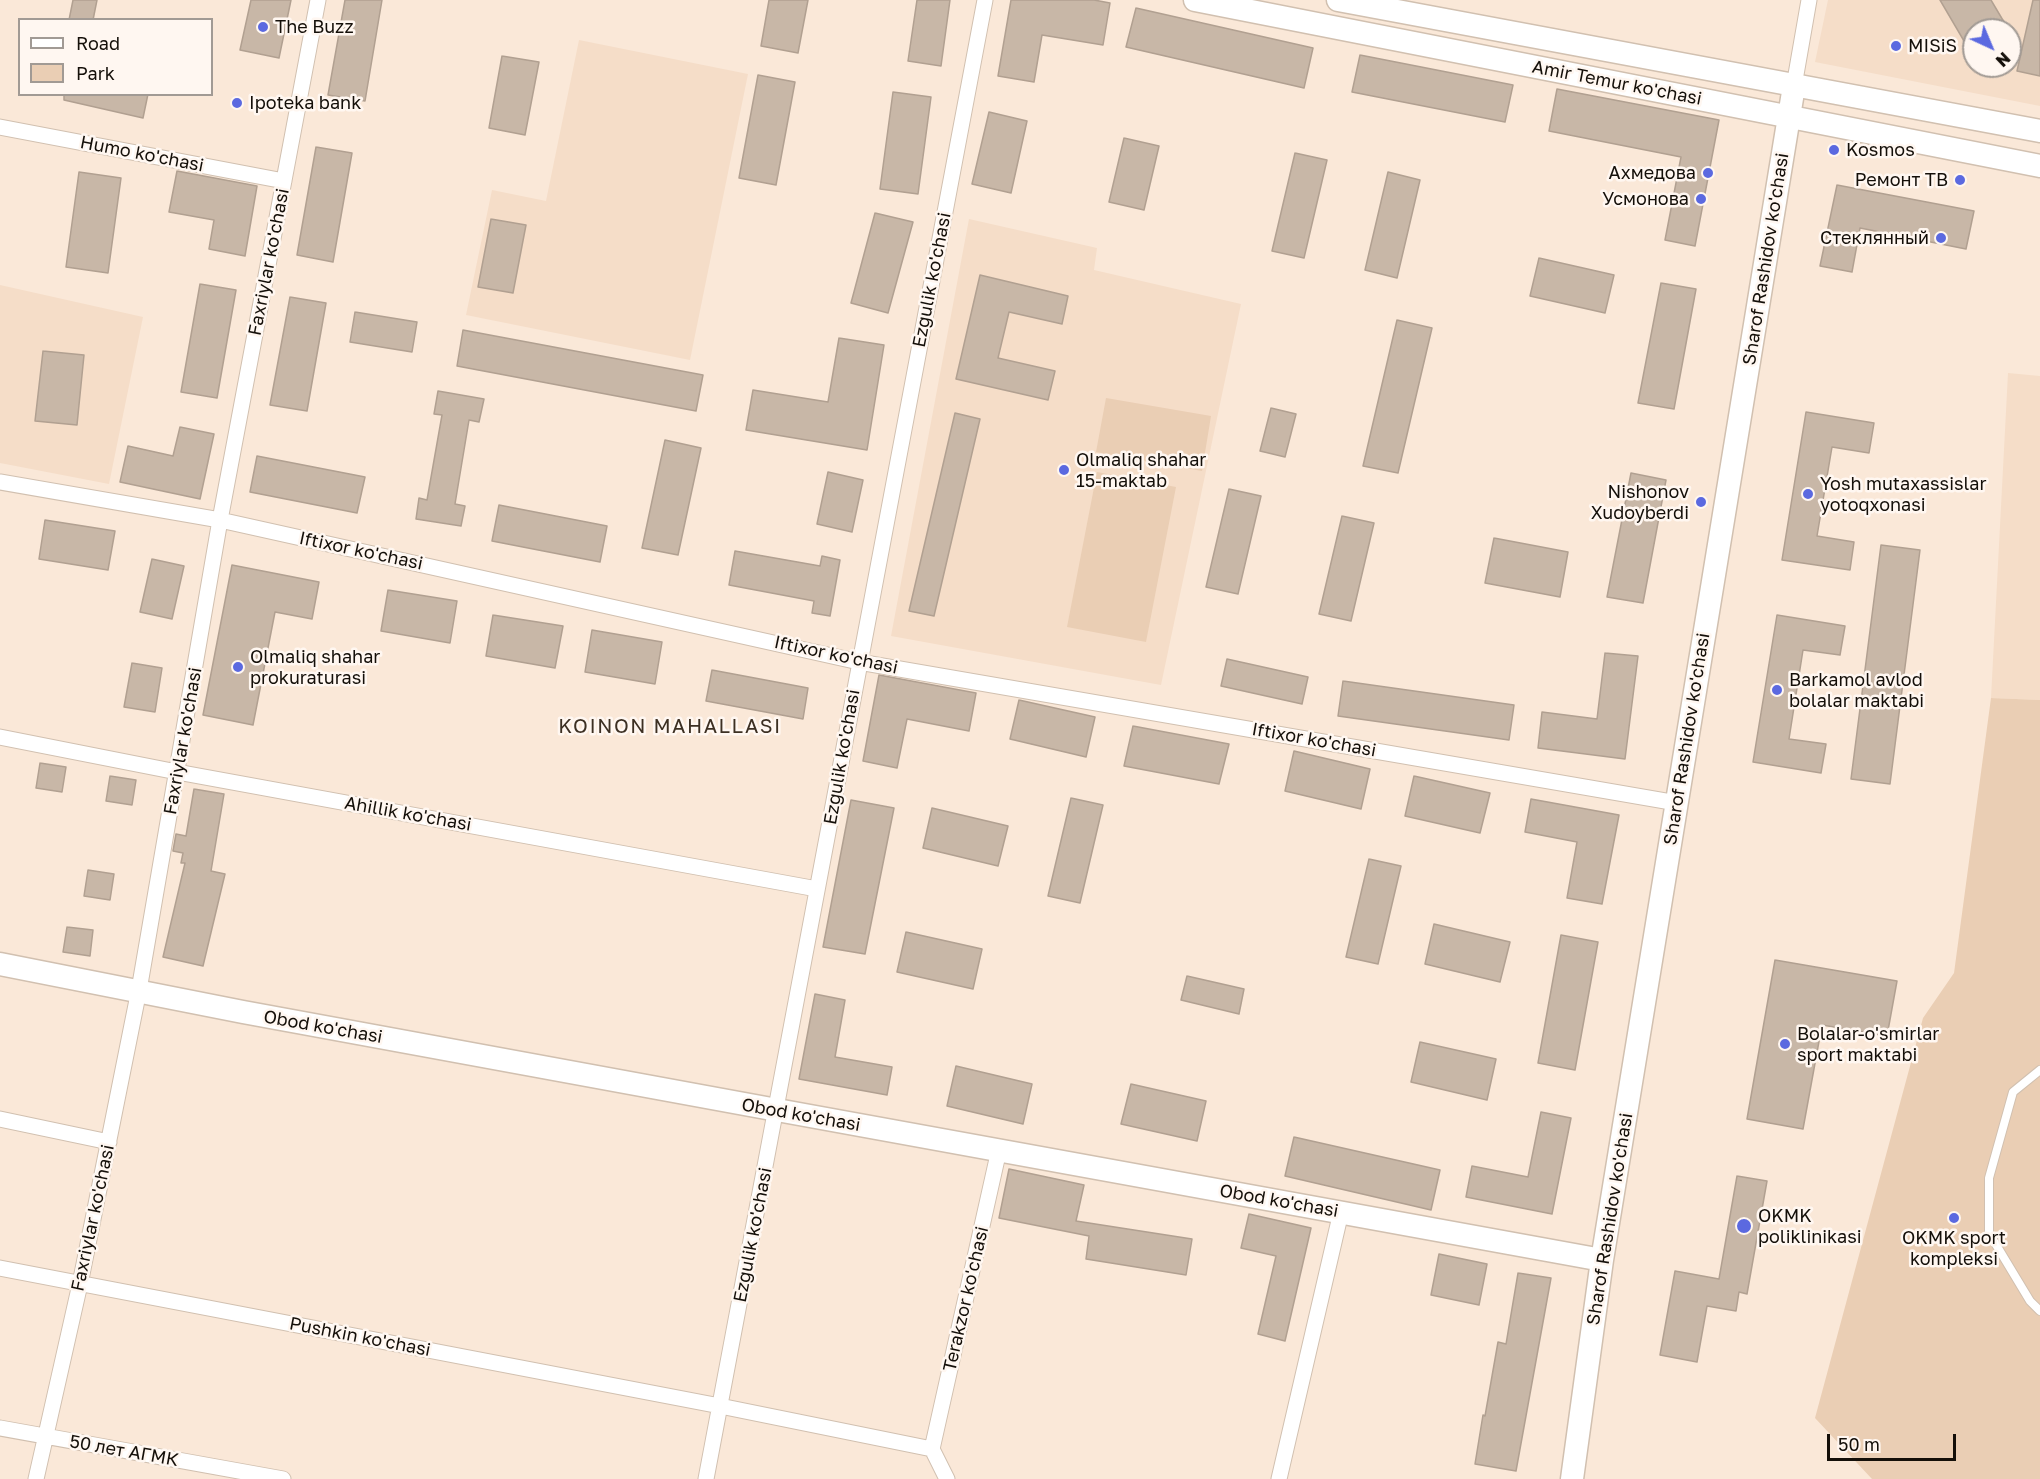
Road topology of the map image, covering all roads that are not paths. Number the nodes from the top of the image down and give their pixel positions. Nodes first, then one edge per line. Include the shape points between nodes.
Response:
1 (318, 0) edge
2 (985, 0) edge
3 (1195, 0) edge
4 (1338, 0) edge
5 (1809, 0) edge
6 (1794, 86) junction
7 (1790, 116) junction
8 (0, 127) edge
9 (2040, 131) edge
10 (2040, 166) edge
11 (284, 181) junction
12 (0, 482) edge
13 (220, 520) junction
14 (859, 662) junction
15 (0, 737) edge
16 (177, 772) junction
17 (1677, 803) junction
18 (817, 889) junction
19 (0, 964) edge
20 (139, 990) junction
21 (2040, 1070) edge
22 (777, 1110) junction
23 (0, 1119) edge
24 (109, 1142) junction
25 (999, 1150) junction
26 (1341, 1212) junction
27 (1602, 1260) junction
28 (0, 1268) edge
29 (80, 1284) junction
30 (2040, 1311) edge
31 (720, 1406) junction
32 (0, 1428) edge
33 (46, 1437) junction
34 (932, 1449) junction
35 (36, 1479) edge
36 (283, 1479) edge
37 (706, 1479) edge
38 (947, 1479) edge
39 (1279, 1479) edge
40 (1572, 1479) edge

1 - 11 street, Faxriylar ko'chasi
2 - 14 street, Ezgulik ko'chasi
3 - 7 main road, Amir Temur ko'chasi
4 - 6 main road, Amir Temur ko'chasi
5 - 6 street, Sharof Rashidov ko'chasi
6 - 7 main road, Sharof Rashidov ko'chasi
6 - 9 main road, Amir Temur ko'chasi
7 - 10 main road, Amir Temur ko'chasi
7 - 17 main road, Sharof Rashidov ko'chasi
8 - 11 street, Humo ko'chasi
11 - 13 street, Faxriylar ko'chasi
12 - 13 street, Iftixor ko'chasi
13 - 14 street, Iftixor ko'chasi
13 - 16 street, Faxriylar ko'chasi
14 - 17 street, Iftixor ko'chasi
14 - 18 street, Ezgulik ko'chasi
15 - 16 street, Ahillik ko'chasi
16 - 18 street, Ahillik ko'chasi
16 - 20 street, Faxriylar ko'chasi
17 - 27 main road, Sharof Rashidov ko'chasi
18 - 22 street, Ezgulik ko'chasi
19 - 20 main road, Obod ko'chasi
20 - 22 main road, Obod ko'chasi
20 - 24 street, Faxriylar ko'chasi
21 - 30 lane via 2013,1092 1989,1178 1989,1233
22 - 25 main road, Obod ko'chasi
22 - 31 street, Ezgulik ko'chasi
23 - 24 street
24 - 29 street, Faxriylar ko'chasi
25 - 26 main road, Obod ko'chasi
25 - 34 street, Terakzor ko'chasi
26 - 27 main road, Obod ko'chasi
26 - 39 street
27 - 40 main road, Sharof Rashidov ko'chasi
28 - 29 street, Pushkin ko'chasi
29 - 31 street, Pushkin ko'chasi
29 - 33 street, Faxriylar ko'chasi
31 - 34 street
31 - 37 street, Ezgulik ko'chasi
32 - 33 street, 50 лет АГМК
33 - 35 street, Faxriylar ko'chasi
33 - 36 street, 50 лет АГМК
34 - 38 street

